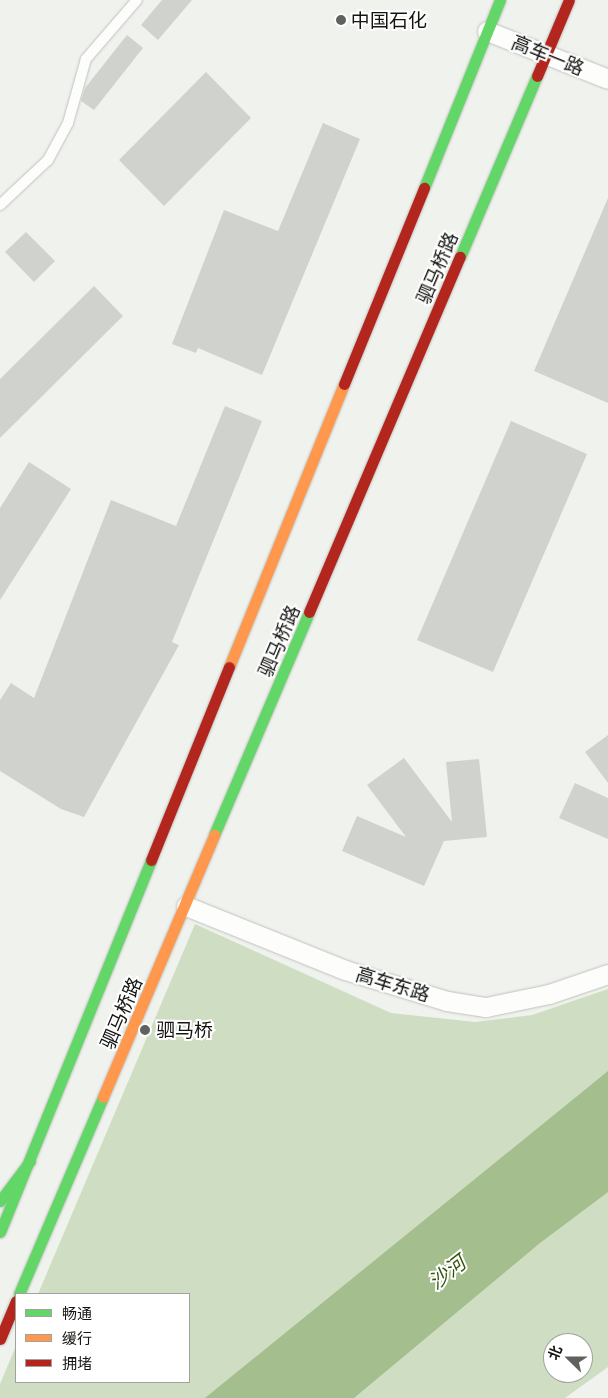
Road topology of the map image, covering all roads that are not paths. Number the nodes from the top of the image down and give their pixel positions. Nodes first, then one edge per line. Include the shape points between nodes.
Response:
1 (137, 0) edge
2 (500, 0) edge
3 (569, 0) edge
4 (487, 31) junction
5 (546, 55) junction
6 (608, 79) edge
7 (0, 205) edge
8 (186, 906) junction
9 (608, 974) edge
10 (30, 1161) junction
11 (0, 1201) edge
12 (0, 1232) edge
13 (19, 1293) edge
14 (15, 1303) edge
15 (0, 1339) edge

1 - 7 lane via 86,59 68,123 48,160
2 - 4 main road, 驷马桥路
3 - 5 main road, 驷马桥路
4 - 5 street, 高车一路
4 - 10 main road, 驷马桥路
5 - 6 street, 高车一路
5 - 8 main road, 驷马桥路
8 - 9 street, 高车东路 via 345,970 447,1001 486,1007 549,994
8 - 13 main road, 驷马桥路
10 - 11 main road
10 - 12 main road, 驷马桥路
14 - 15 main road

